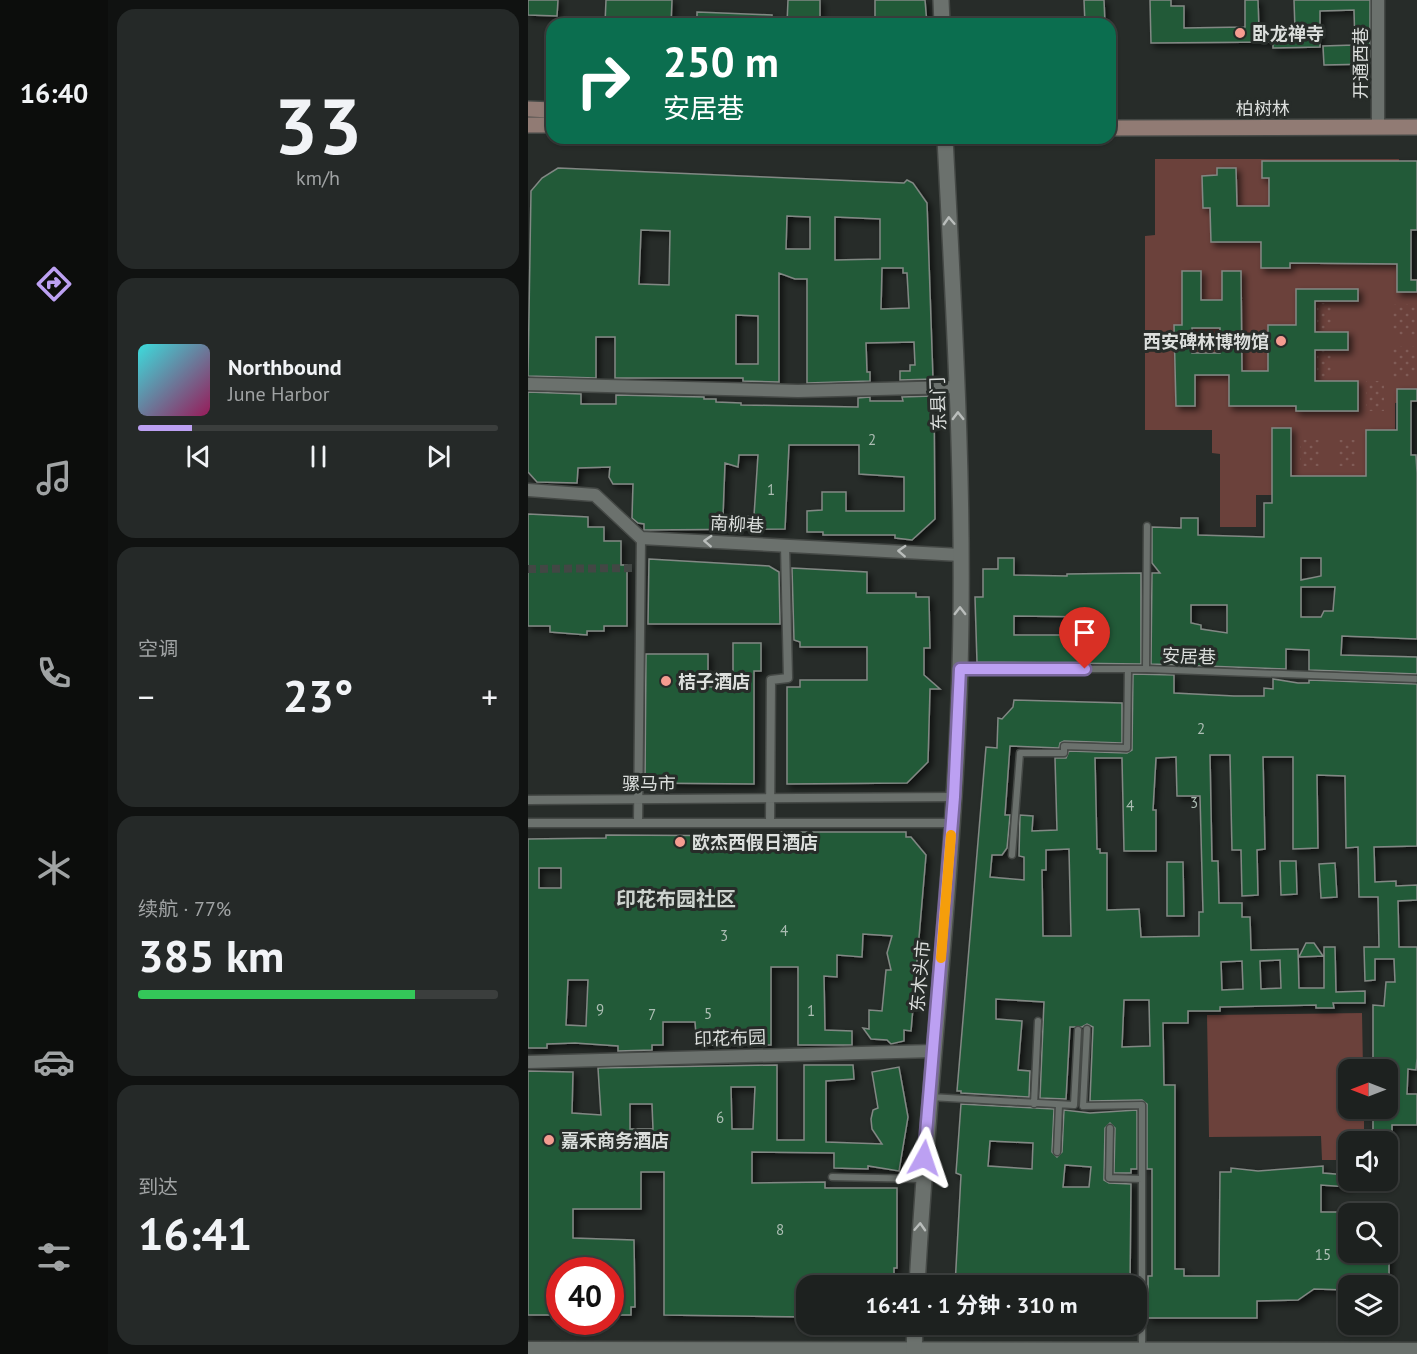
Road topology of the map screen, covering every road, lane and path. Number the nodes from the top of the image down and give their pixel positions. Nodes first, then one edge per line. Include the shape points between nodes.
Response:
1 (941, 0) edge
2 (1378, 0) edge
3 (942, 18) edge
4 (528, 109) edge
5 (546, 110) edge
6 (528, 125) edge
7 (546, 125) edge
8 (1377, 127) junction
9 (1417, 127) edge
10 (1116, 128) edge
11 (945, 144) edge
12 (528, 384) edge
13 (957, 387) junction
14 (528, 490) edge
15 (1147, 526) dead end
16 (640, 538) junction
17 (785, 545) junction
18 (961, 555) junction
19 (960, 669) junction
20 (1128, 669) junction
21 (1146, 669) junction
22 (1417, 679) edge
23 (954, 797) junction
24 (771, 798) junction
25 (528, 800) edge
26 (638, 800) junction
27 (528, 823) edge
28 (638, 823) junction
29 (770, 823) junction
30 (952, 823) junction
31 (1012, 855) dead end
32 (1038, 1021) dead end
33 (1088, 1029) dead end
34 (1078, 1030) dead end
35 (933, 1051) junction
36 (528, 1062) edge
37 (929, 1097) junction
38 (1034, 1104) junction
39 (1059, 1105) junction
40 (1110, 1128) dead end
41 (1057, 1152) dead end
42 (832, 1178) dead end
43 (923, 1179) junction
44 (1142, 1179) junction
45 (918, 1275) edge
46 (915, 1335) edge
47 (528, 1348) edge
48 (1142, 1349) junction
49 (1417, 1350) edge
50 (914, 1351) edge

1 - 3 street
2 - 8 street, 开通西巷
4 - 5 main road
6 - 7 main road
8 - 9 main road, 柏树林
8 - 10 main road, 柏树林
13 -> 11 street, 东县门
12 - 13 street via 798,390
18 -> 13 street, 东县门
14 - 16 street via 595,495
15 - 21 lane
17 -> 16 street, 南柳巷
16 - 26 street
18 -> 17 street, 南柳巷
17 - 24 street via 788,678 771,680
19 -> 18 street, 东县门
19 - 20 lane, 安居巷
19 - 23 street, 东木头市
20 - 21 lane, 安居巷
20 - 31 lane via 1126,748 1064,747 1064,753 1020,753
21 - 22 lane, 安居巷
23 - 24 street, 骡马市
23 - 30 street, 东木头市
24 - 26 street, 骡马市
24 - 29 street
25 - 26 street, 骡马市
26 - 28 street
27 - 28 street
28 - 29 street
29 - 30 street
30 - 35 street, 东木头市
32 - 38 lane
33 - 44 lane via 1083,1106 1142,1106
34 - 39 lane via 1074,1106
35 - 36 street, 印花布园
35 - 37 street, 东木头市
37 - 38 lane
37 - 43 street, 东木头市
38 - 39 lane
39 - 41 lane
40 - 44 lane via 1108,1178
42 - 43 lane
45 -> 43 street, 东木头市
44 - 48 lane
46 - 50 street
47 - 50 street
48 - 49 street
48 - 50 street

